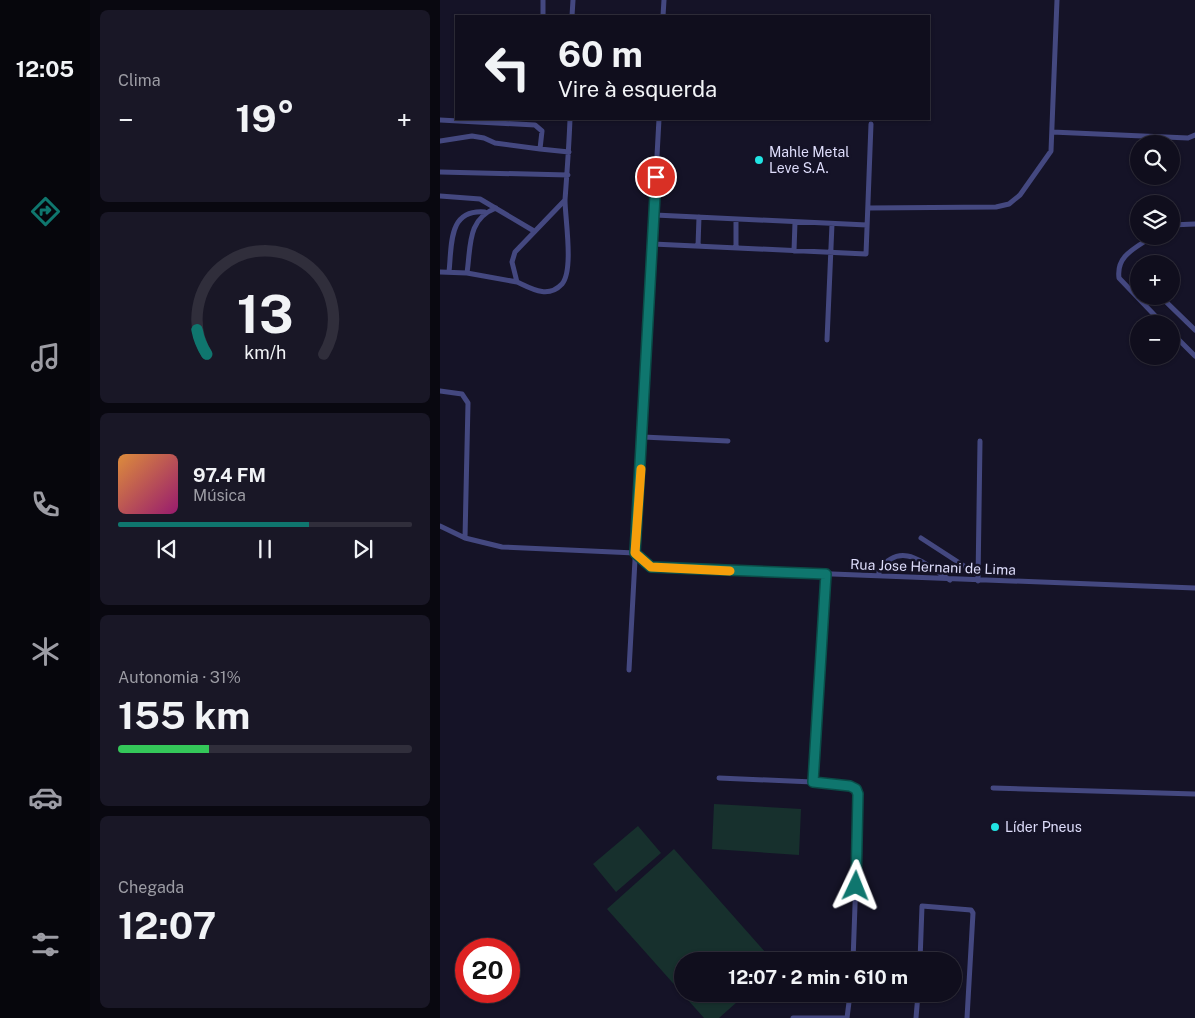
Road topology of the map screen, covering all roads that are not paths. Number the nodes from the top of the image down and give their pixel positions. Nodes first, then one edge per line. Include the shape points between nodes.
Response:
1 (543, 0) edge
2 (573, 0) edge
3 (664, 0) edge
4 (1057, 0) edge
5 (543, 15) edge
6 (572, 15) edge
7 (663, 15) edge
8 (440, 120) edge
9 (570, 120) edge
10 (659, 120) edge
11 (871, 124) dead end
12 (1052, 132) junction
13 (1195, 135) edge
14 (440, 141) edge
15 (540, 148) junction
16 (569, 152) junction
17 (440, 172) edge
18 (568, 175) junction
19 (440, 196) edge
20 (565, 200) junction
21 (496, 208) junction
22 (868, 208) junction
23 (485, 212) junction
24 (654, 215) junction
25 (699, 217) junction
26 (736, 219) junction
27 (795, 222) junction
28 (832, 224) junction
29 (1195, 224) edge
30 (867, 225) junction
31 (1180, 225) edge
32 (534, 231) junction
33 (653, 244) junction
34 (1141, 245) edge
35 (698, 246) junction
36 (736, 248) junction
37 (794, 250) junction
38 (831, 252) junction
39 (440, 272) edge
40 (449, 272) junction
41 (468, 273) junction
42 (517, 282) junction
43 (1169, 305) edge
44 (1154, 315) edge
45 (1195, 330) edge
46 (827, 340) dead end
47 (1180, 341) edge
48 (1195, 356) edge
49 (440, 391) edge
50 (643, 437) junction
51 (980, 441) dead end
52 (728, 442) dead end
53 (440, 526) edge
54 (465, 538) junction
55 (921, 538) dead end
56 (635, 553) junction
57 (826, 574) junction
58 (880, 576) junction
59 (978, 578) junction
60 (950, 580) junction
61 (1195, 588) edge
62 (629, 670) dead end
63 (719, 778) dead end
64 (813, 782) junction
65 (993, 788) dead end
66 (1195, 794) edge
67 (853, 952) edge
68 (920, 952) edge
69 (850, 1002) edge
70 (917, 1002) edge
71 (793, 1018) edge
72 (849, 1018) edge
73 (916, 1018) edge
74 (967, 1018) edge

1 - 5 lane
2 - 6 lane
3 - 7 lane
4 - 12 lane
8 - 15 lane via 535,125 542,130
9 - 16 lane
10 - 24 lane
11 - 22 lane
12 - 13 lane via 1188,138
12 - 22 lane via 1051,151 1020,195 1009,204 996,207
14 - 15 lane via 472,136 495,143
15 - 16 lane
16 - 18 lane
17 - 18 lane
18 - 20 lane
19 - 21 lane via 472,197
20 - 32 lane
20 - 42 lane via 567,267 563,283 551,291 538,292
21 - 23 lane
21 - 32 lane
22 - 30 lane
23 - 40 lane via 468,213 455,225
23 - 41 lane via 474,225
24 - 25 lane
24 - 33 lane
25 - 26 lane
25 - 35 lane
26 - 27 lane
26 - 36 lane
27 - 28 lane
27 - 37 lane
28 - 30 lane
28 - 38 lane
29 - 31 lane
30 - 38 lane via 866,254
32 - 42 lane via 515,252 512,262
33 - 35 lane
33 - 50 lane
34 - 44 lane via 1120,260 1118,278
35 - 36 lane
36 - 37 lane
37 - 38 lane
38 - 46 lane
39 - 40 lane
40 - 41 lane
41 - 42 lane
43 - 45 lane
47 - 48 lane
49 - 54 lane via 462,394 468,403
50 - 52 lane
50 - 56 lane
51 - 59 lane
53 - 54 lane
54 - 56 lane via 502,547
55 - 59 lane
56 - 57 lane, Rua Jose Hernani de Lima via 651,567
56 - 62 lane
57 - 58 lane, Rua Jose Hernani de Lima
57 - 64 lane
58 - 60 lane, Rua Jose Hernani de Lima
58 - 60 lane via 879,570 885,561 894,555 907,554
59 - 60 lane, Rua Jose Hernani de Lima
59 - 61 lane, Rua Jose Hernani de Lima
63 - 64 lane
64 - 67 lane via 850,786 858,794
65 - 66 lane
68 - 74 lane via 922,906 971,910
69 - 72 lane
70 - 73 lane
71 - 72 lane

